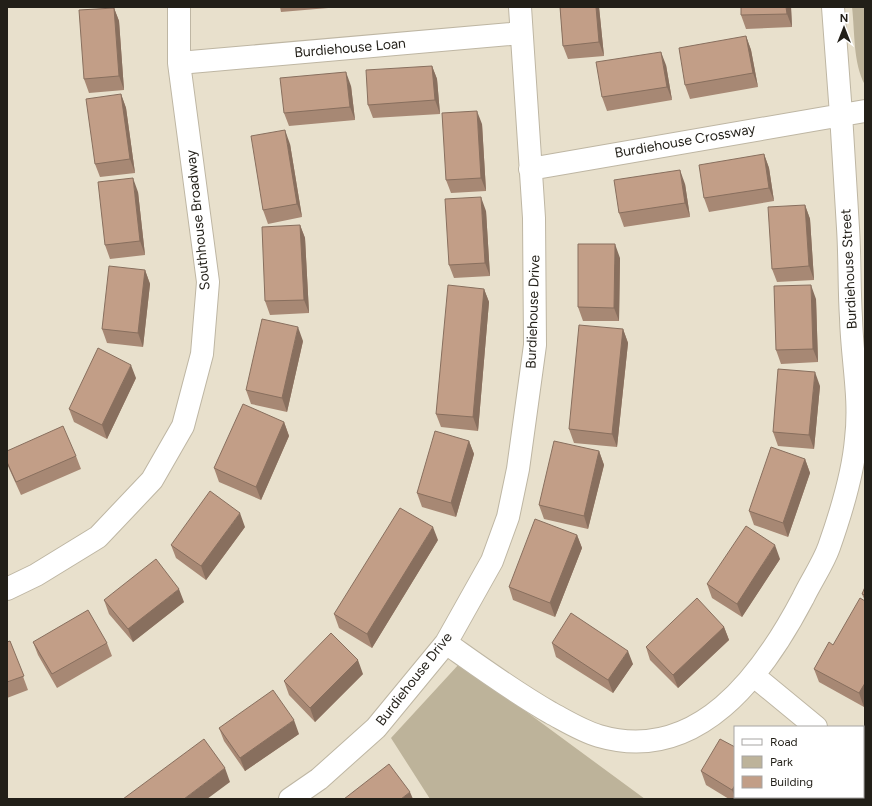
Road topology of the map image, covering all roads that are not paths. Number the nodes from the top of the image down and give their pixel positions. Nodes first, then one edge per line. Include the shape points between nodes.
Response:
1 (179, 7) edge
2 (520, 7) edge
3 (833, 7) edge
4 (521, 33) junction
5 (179, 63) junction
6 (865, 111) edge
7 (841, 114) junction
8 (530, 169) junction
9 (7, 589) edge
10 (446, 643) junction
11 (754, 676) junction
12 (815, 726) edge
13 (290, 799) edge

1 - 5 street, Southhouse Broadway
2 - 4 street, Burdiehouse Drive
3 - 7 street, Burdiehouse Street
4 - 5 street, Burdiehouse Loan
4 - 8 street, Burdiehouse Drive
5 - 9 street, Southhouse Broadway via 208,282 202,354 183,426 152,480 98,537 36,575
6 - 7 street, Burdiehouse Crossway
7 - 8 street, Burdiehouse Crossway
7 - 11 street, Burdiehouse Street via 851,321 858,393 856,440 829,548 788,627
8 - 10 street, Burdiehouse Drive via 534,218 535,345 518,469 508,517 492,561
10 - 11 street, Burdiehouse Street via 519,694 566,721 598,736 629,741 654,741 688,730 736,697
10 - 13 street, Burdiehouse Drive via 376,728 319,779
11 - 12 street

